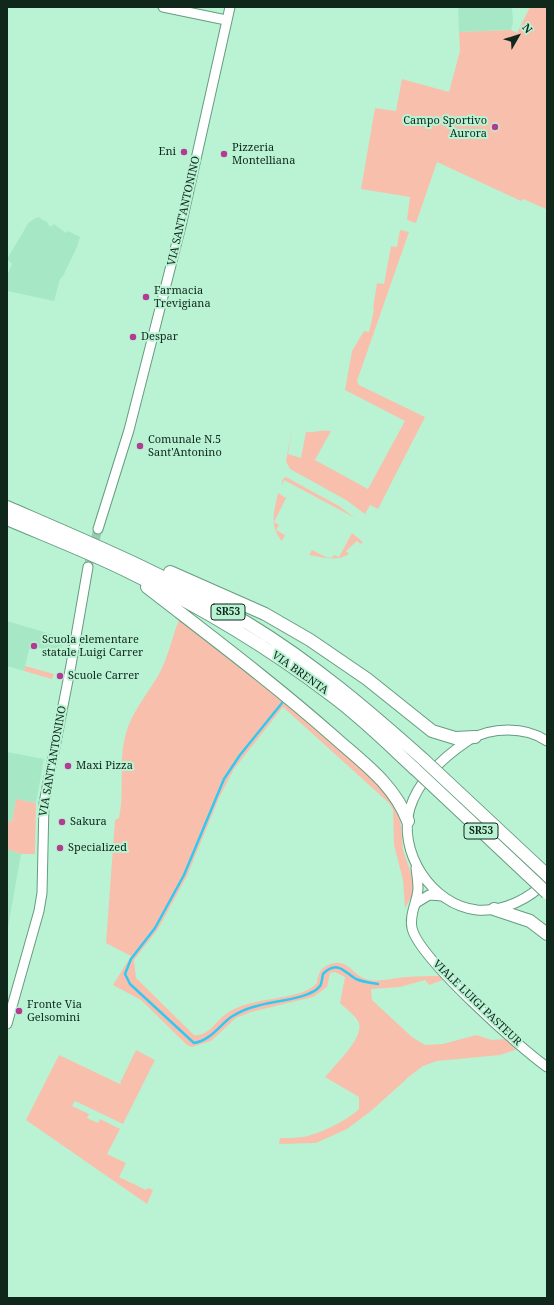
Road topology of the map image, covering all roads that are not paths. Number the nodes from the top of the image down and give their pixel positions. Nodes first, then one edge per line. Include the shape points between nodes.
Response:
1 (163, 7) edge
2 (230, 7) edge
3 (226, 20) junction
4 (7, 507) edge
5 (7, 519) edge
6 (56, 528) junction
7 (98, 529) tunnel mouth
8 (88, 567) tunnel mouth
9 (125, 570) junction
10 (475, 737) junction
11 (546, 740) edge
12 (408, 821) junction
13 (415, 864) junction
14 (547, 876) edge
15 (547, 880) edge
16 (547, 893) edge
17 (445, 897) junction
18 (494, 909) junction
19 (413, 910) junction
20 (547, 934) edge
21 (7, 1024) edge
22 (547, 1066) edge

1 - 3 street
2 - 3 street, VIA SANT'ANTONINO
3 - 7 street, VIA SANT'ANTONINO via 178,238 129,430
4 - 6 highway, VIA BRENTA / SR53
5 - 9 highway, VIA BRENTA / SR53
6 - 10 highway via 71,530 265,614 343,661 432,731 455,738
6 - 14 highway, VIA BRENTA / SR53, bridge via 178,584 286,648 355,700 424,760
8 - 21 street, VIA SANT'ANTONINO via 44,803 42,893 39,911
9 - 12 highway via 277,688 371,770 393,791
9 - 16 highway, VIA BRENTA / SR53, bridge via 244,634 338,700
10 - 11 street via 491,732 514,730 530,732
10 - 12 street via 449,754 429,776 414,798
12 - 13 street via 408,837
13 - 17 street via 428,884
13 - 19 street, VIALE LUIGI PASTEUR via 418,890
15 - 18 street via 530,895 513,904
17 - 18 street via 476,910
17 - 19 street via 429,895 416,904
18 - 20 highway via 530,921
19 - 22 street, VIALE LUIGI PASTEUR via 411,920 414,937 431,959 525,1050

